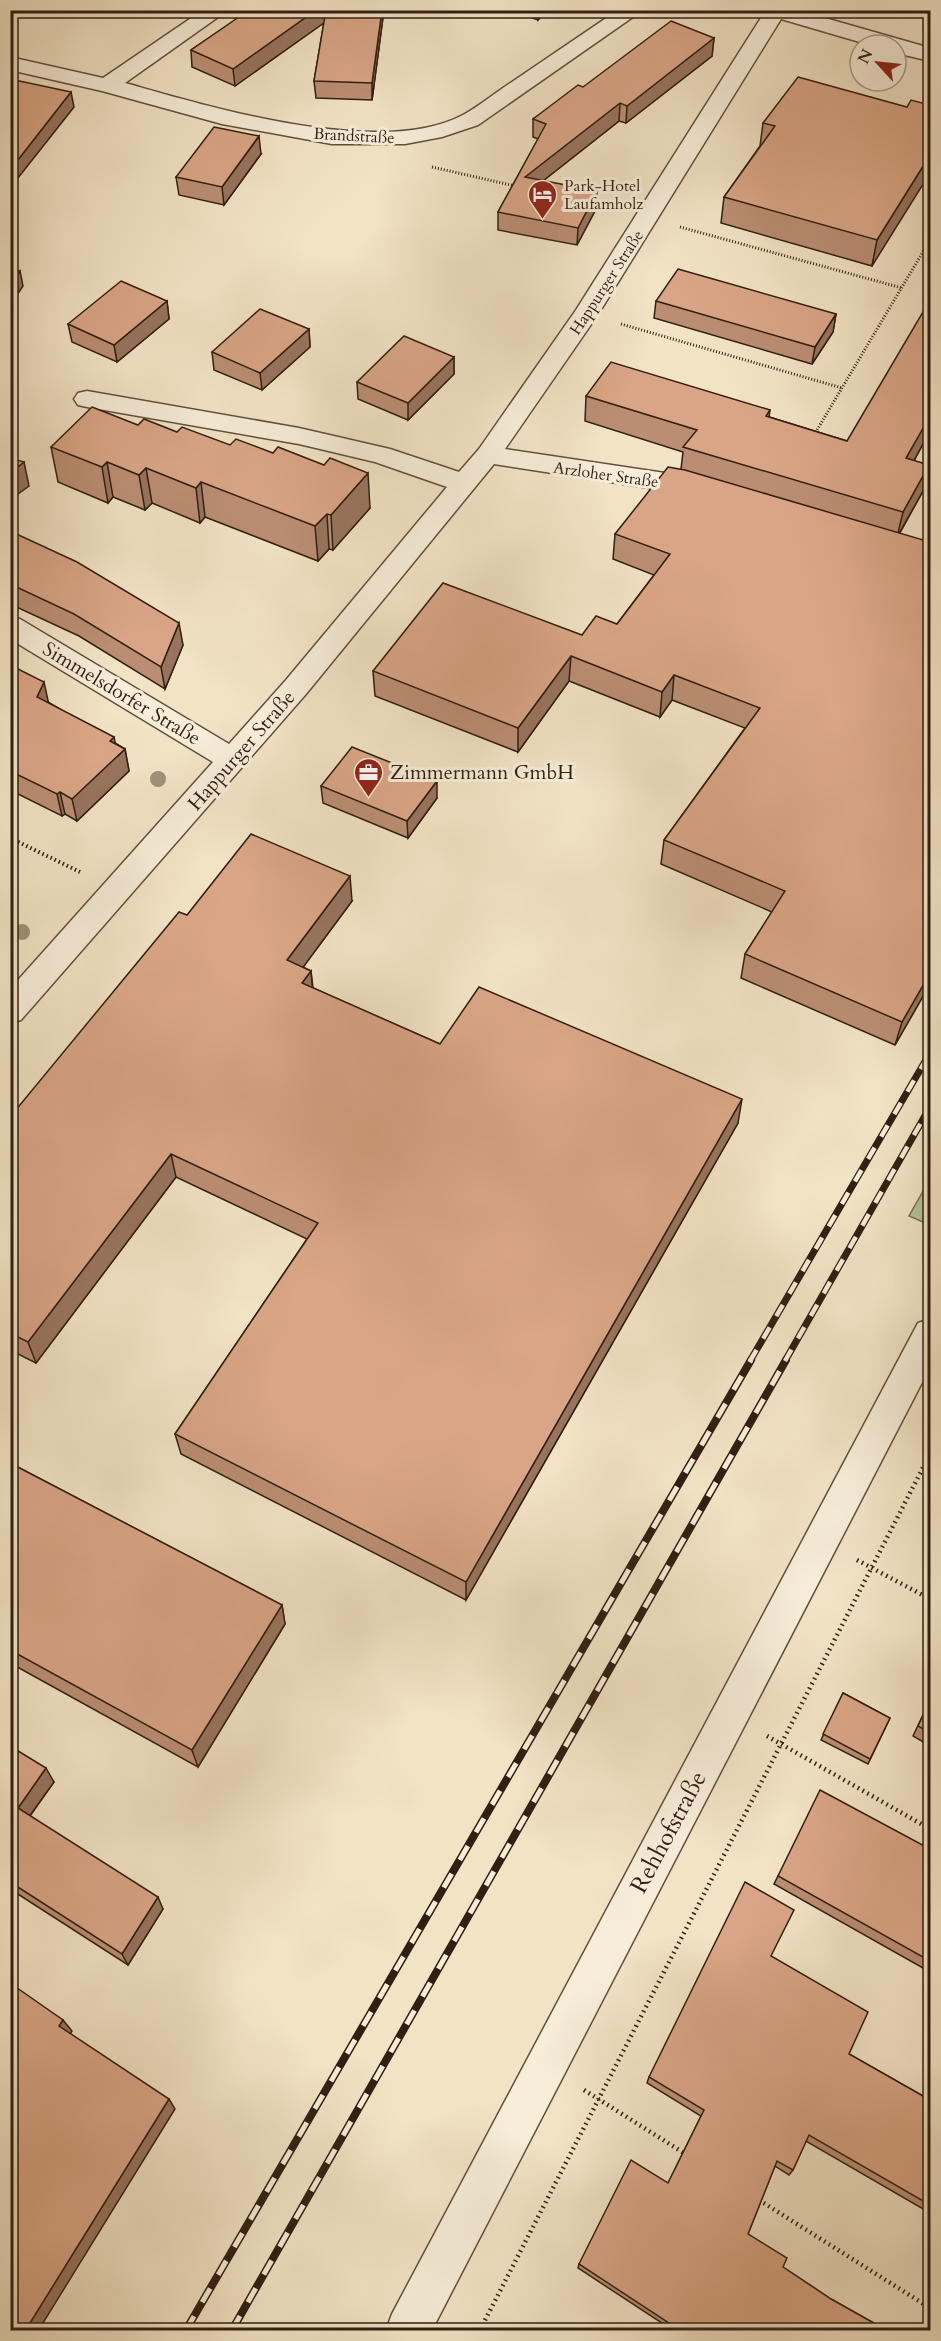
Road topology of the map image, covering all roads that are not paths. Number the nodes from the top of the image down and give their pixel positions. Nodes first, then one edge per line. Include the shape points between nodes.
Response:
1 (218, 10) edge
2 (633, 10) edge
3 (773, 11) edge
4 (852, 33) edge
5 (908, 49) edge
6 (930, 55) edge
7 (10, 63) edge
8 (107, 85) junction
9 (87, 399) dead end
10 (488, 455) junction
11 (464, 483) junction
12 (727, 498) edge
13 (10, 626) edge
14 (232, 759) junction
15 (10, 1011) edge
16 (930, 1334) edge
17 (408, 2331) edge

1 - 8 street
2 - 8 street, Brandstraße via 470,120 405,137 332,137 222,117
3 - 4 street
3 - 10 street, Happurger Straße via 587,314
5 - 6 street
7 - 8 street, Brandstraße
9 - 11 street via 298,436 381,455
10 - 11 street, Happurger Straße
10 - 12 street, Arzloher Straße via 685,485
11 - 14 street, Happurger Straße
13 - 14 street, Simmelsdorfer Straße
14 - 15 street, Happurger Straße
16 - 17 street, Rehhofstraße

